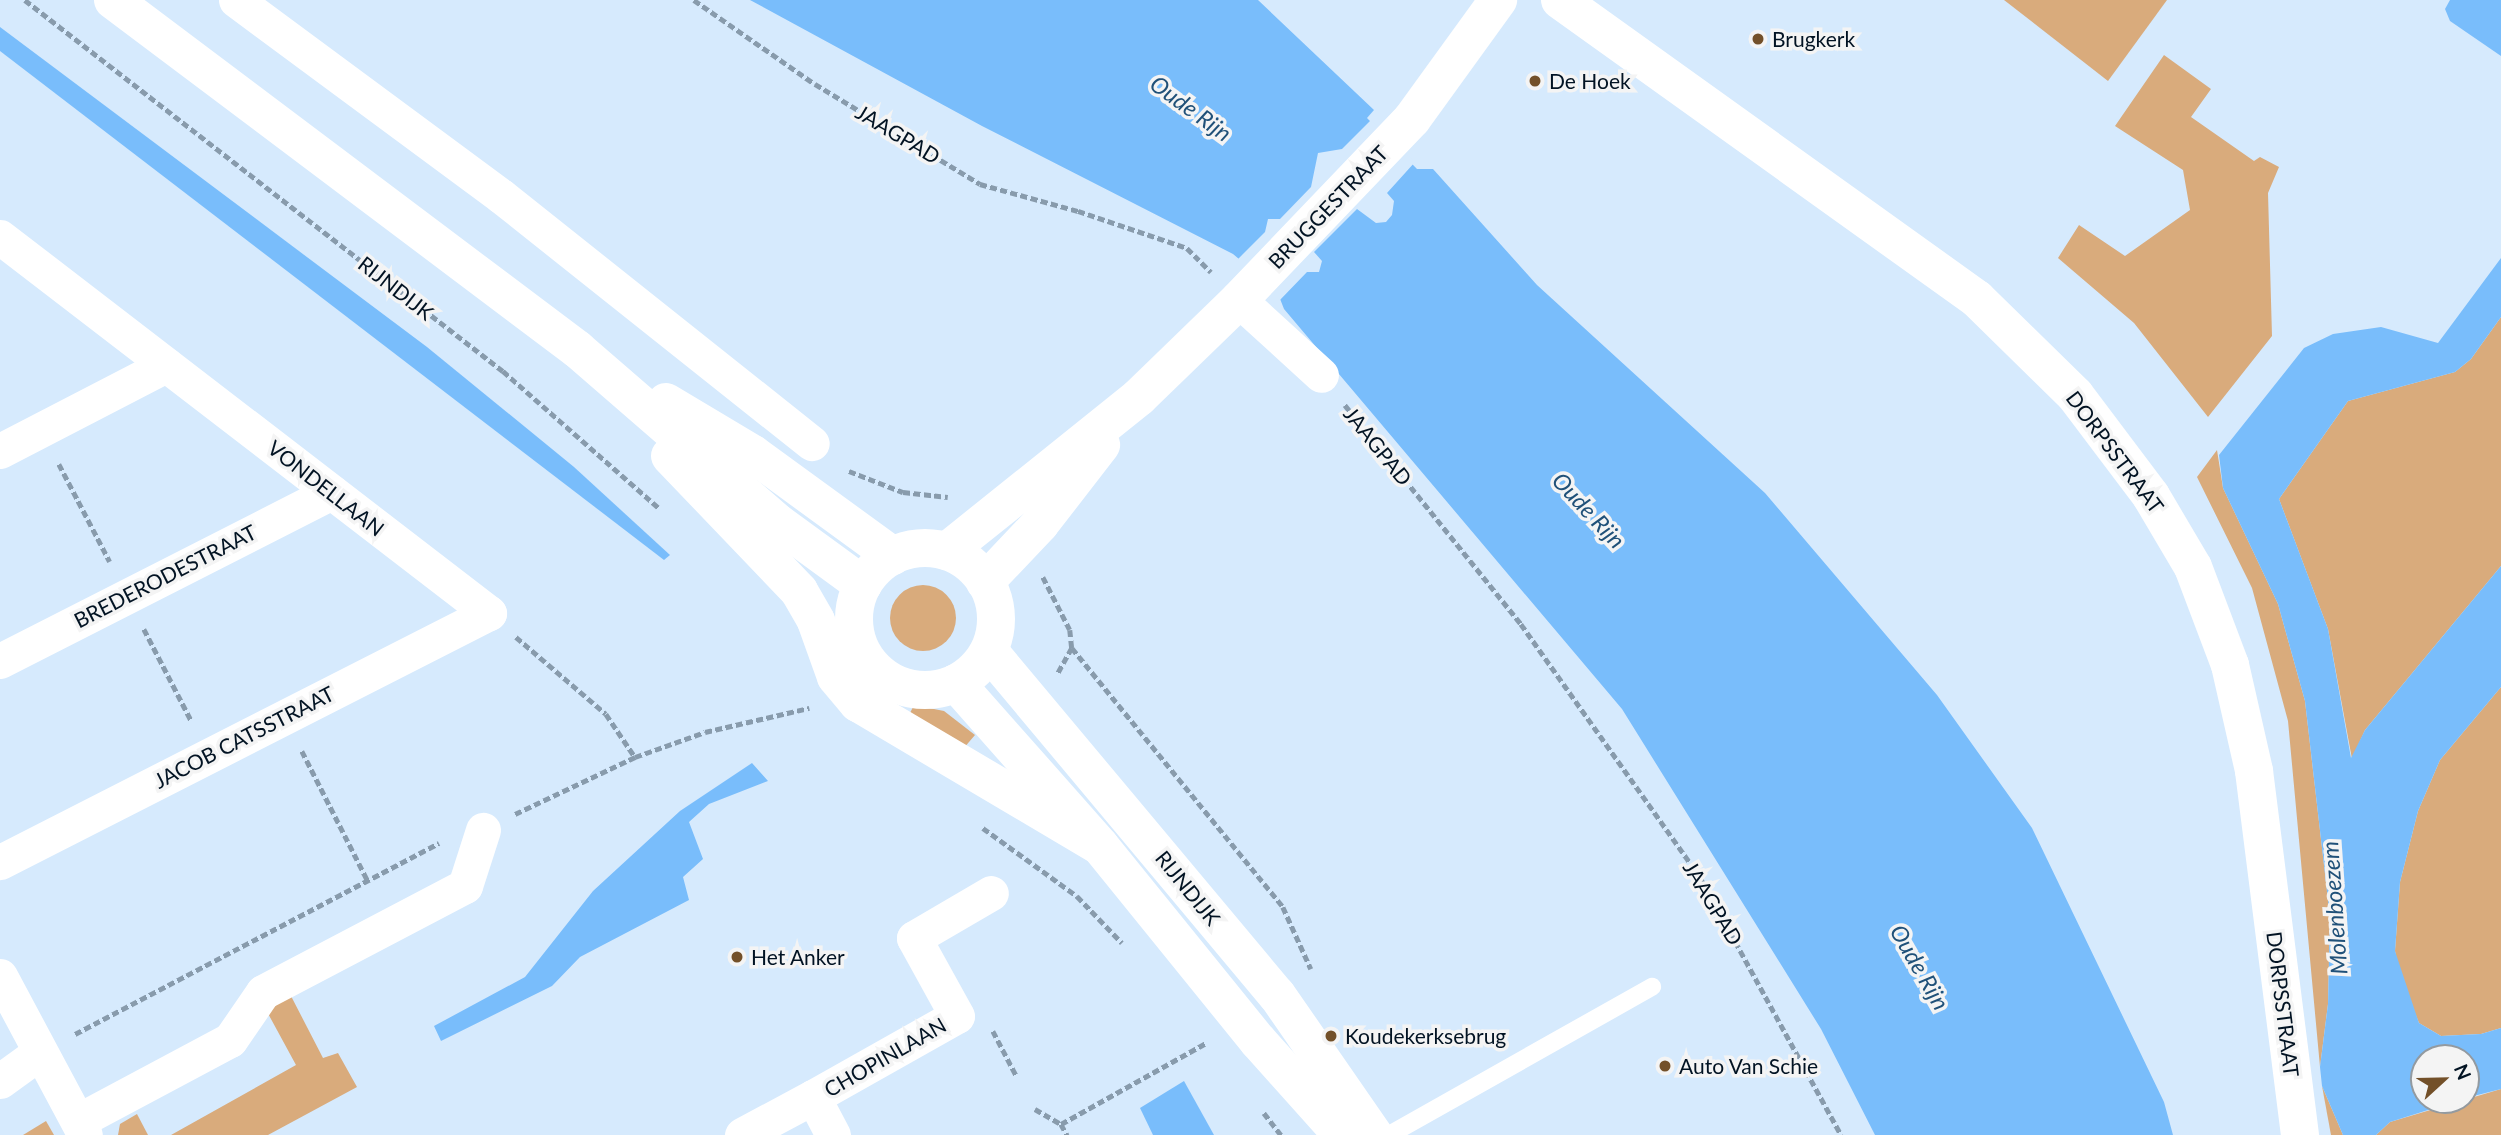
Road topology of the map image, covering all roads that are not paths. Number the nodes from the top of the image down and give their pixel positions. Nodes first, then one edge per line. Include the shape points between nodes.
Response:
1 (113, 0) edge
2 (236, 0) edge
3 (1498, 0) edge
4 (1560, 0) edge
5 (5, 246) edge
6 (1248, 290) junction
7 (578, 349) junction
8 (166, 365) junction
9 (1321, 375) road end
10 (746, 392) junction
11 (1139, 397) junction
12 (812, 443) dead end
13 (0, 451) edge
14 (752, 454) junction
15 (331, 492) junction
16 (947, 551) junction
17 (893, 556) junction
18 (985, 582) junction
19 (863, 585) junction
20 (489, 613) joint
21 (989, 651) junction
22 (0, 661) edge
23 (956, 683) junction
24 (483, 830) road end
25 (1100, 846) junction
26 (0, 862) edge
27 (991, 893) dead end
28 (0, 976) edge
29 (1652, 986) dead end
30 (40, 1052) junction
31 (0, 1081) edge
32 (813, 1097) junction
33 (81, 1128) edge
34 (742, 1135) edge
35 (833, 1135) edge
36 (1342, 1135) edge
37 (1374, 1135) edge
38 (1390, 1135) edge
39 (2300, 1135) edge

1 - 7 main road
2 - 10 street via 501,196
3 - 6 main road, BRUGGESTRAAT via 1436,89
4 - 39 main road, DORPSSTRAAT via 1977,299 2075,395 2151,496 2193,567 2230,666 2254,771
5 - 8 street, VONDELLAAN
6 - 9 street
6 - 11 main road, BRUGGESTRAAT
7 - 14 main road
7 - 19 main road via 778,523
7 - 25 main road via 692,481 799,590 816,621 836,677 858,703
8 - 13 street
8 - 15 street, VONDELLAAN
10 - 12 street
10 - 14 street
11 - 16 main road, BRUGGESTRAAT
11 - 18 main road, BRUGGESTRAAT via 1040,524
14 - 17 main road
15 - 20 street, VONDELLAAN
15 - 22 street, BREDERODESTRAAT
16 - 17 main road via 911,549
16 - 18 main road via 973,567
17 - 19 main road
18 - 21 main road via 995,609
19 - 23 main road via 856,602 857,638 875,670 907,688 925,690
20 - 26 street, JACOB CATSSTRAAT
21 - 23 main road via 981,664
21 - 37 main road, RIJNDIJK via 1277,995
23 - 25 main road, RIJNDIJK
24 - 33 street via 465,886 262,992 230,1040
25 - 36 main road, RIJNDIJK via 1258,1041
27 - 32 street, CHOPINLAAN via 914,937 957,1016
28 - 30 street
29 - 38 lane
30 - 31 street
30 - 33 street
32 - 34 street, CHOPINLAAN
32 - 35 street, CHOPINLAAN

